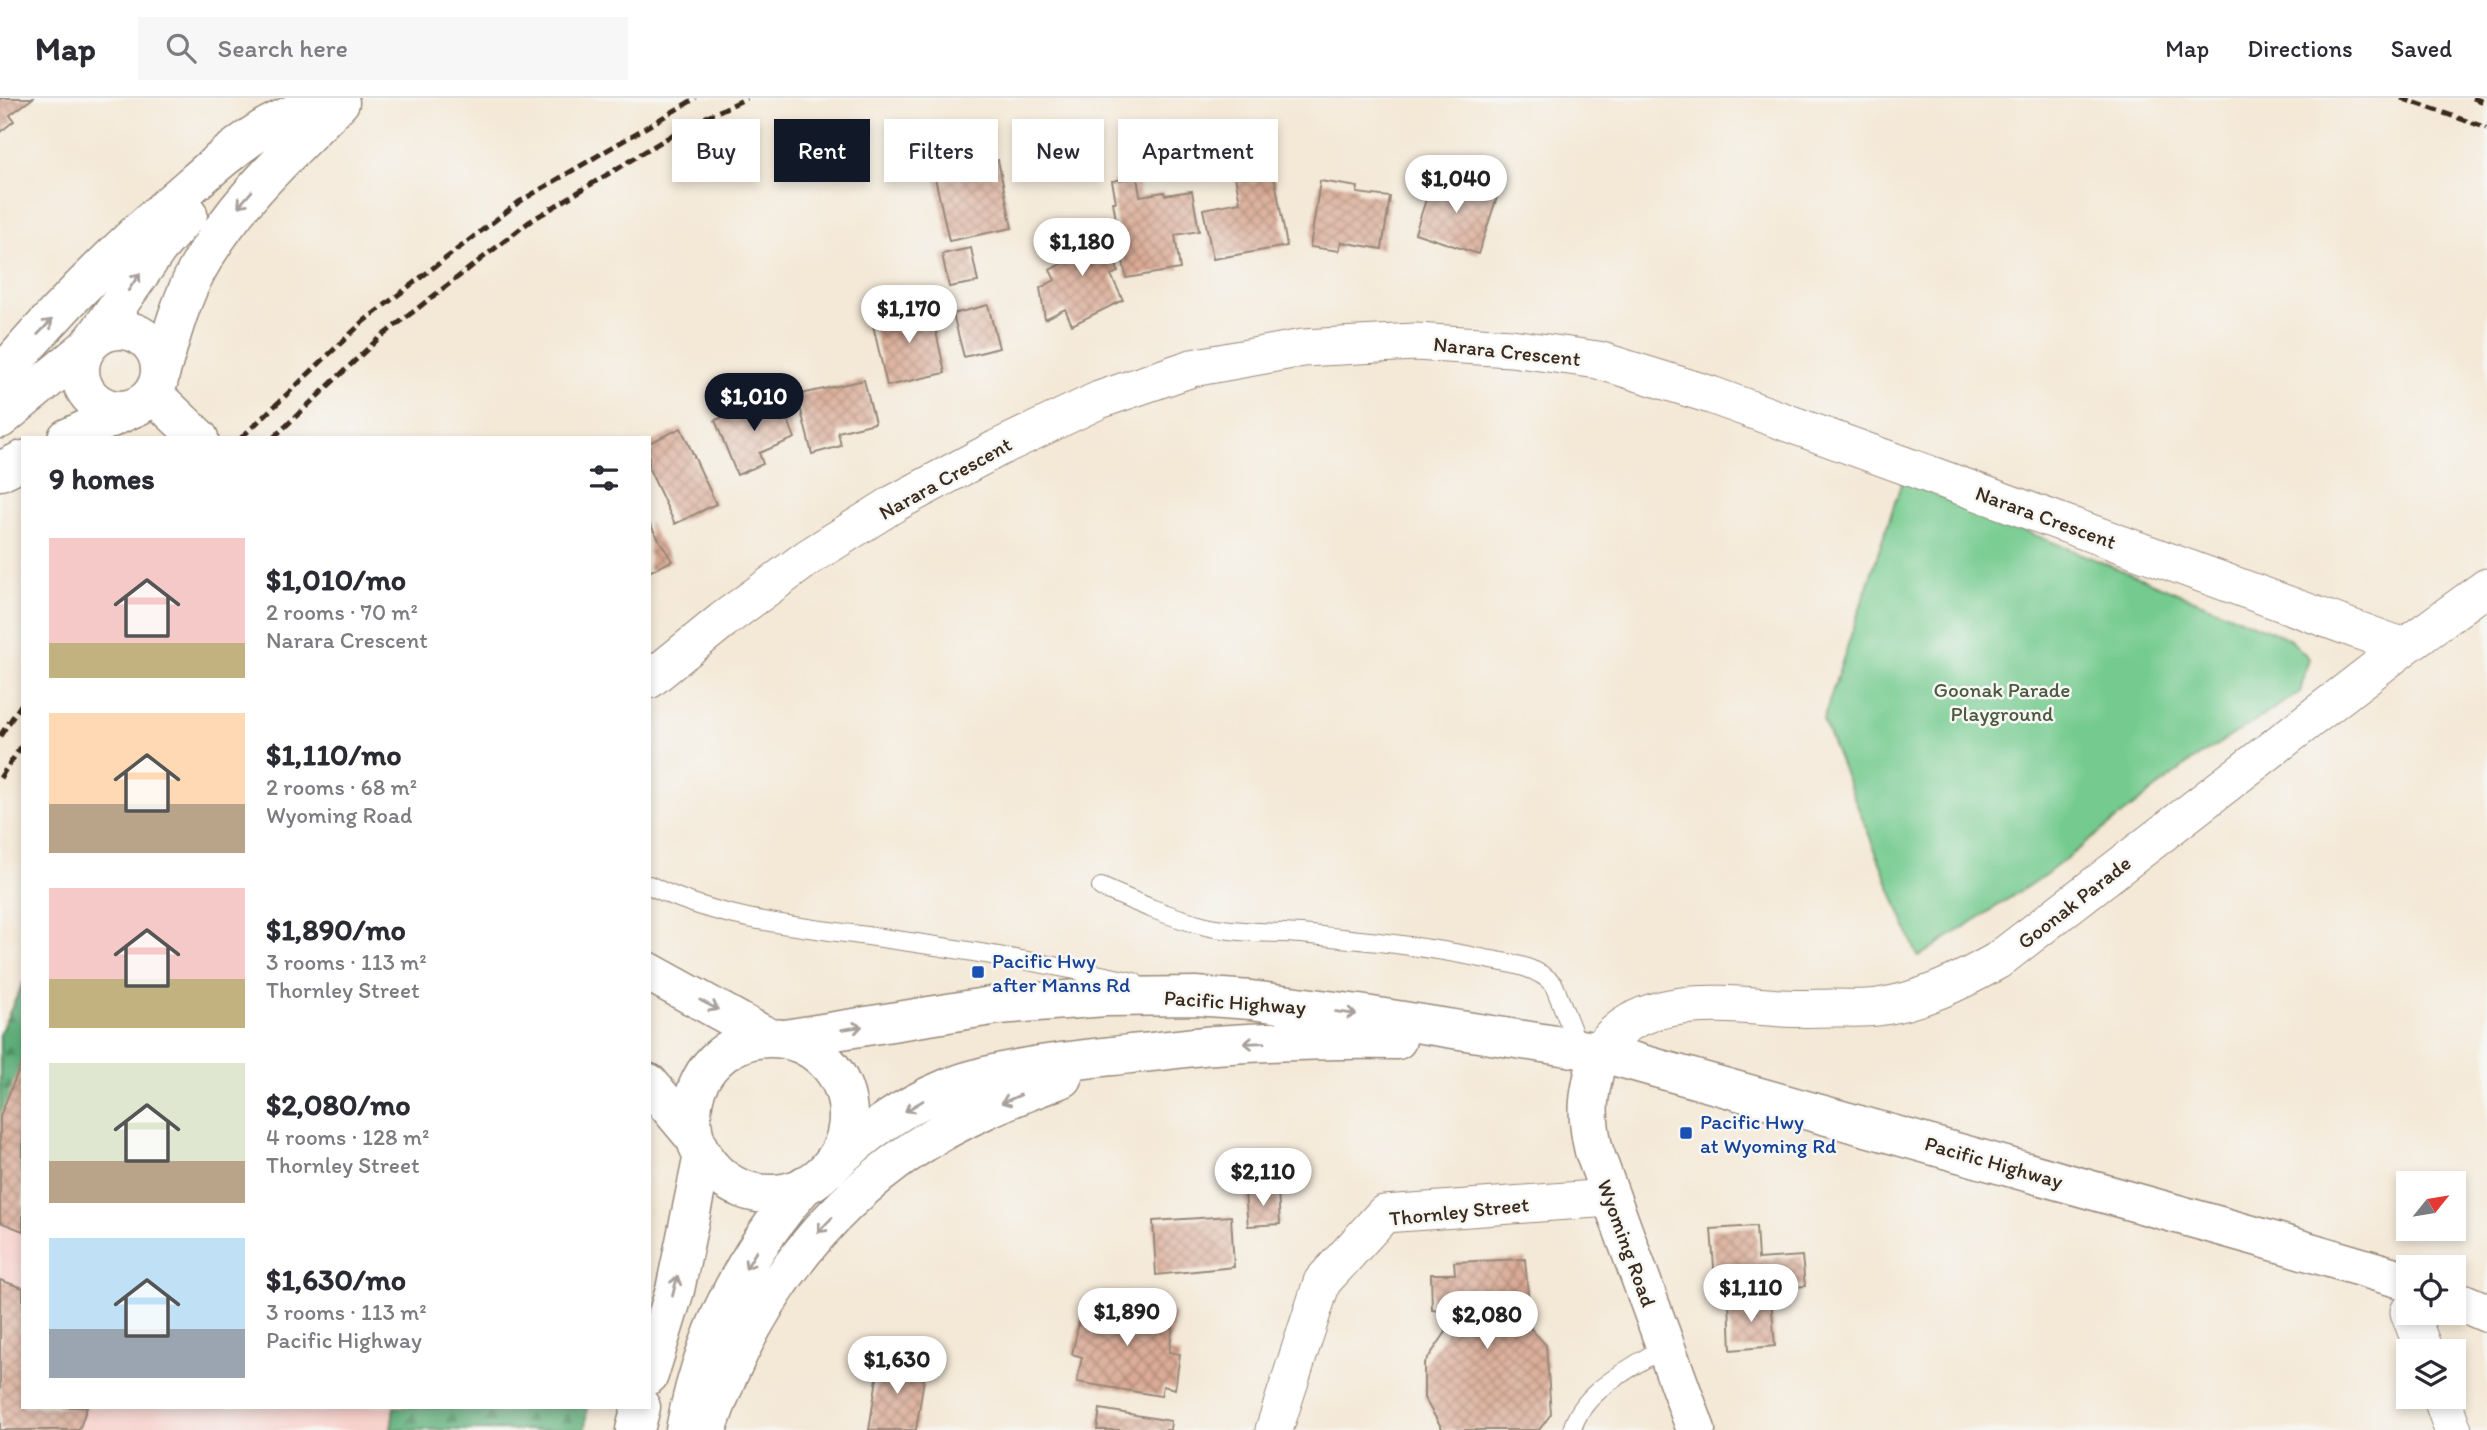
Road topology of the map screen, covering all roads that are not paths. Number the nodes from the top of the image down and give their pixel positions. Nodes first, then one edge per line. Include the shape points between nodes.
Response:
1 (331, 98) edge
2 (342, 98) edge
3 (90, 343) junction
4 (0, 377) edge
5 (164, 405) edge
6 (0, 419) edge
7 (73, 436) edge
8 (21, 461) edge
9 (0, 471) edge
10 (2487, 587) edge
11 (2404, 647) junction
12 (651, 678) edge
13 (651, 886) edge
14 (1101, 887) dead end
15 (651, 973) edge
16 (1195, 996) junction
17 (777, 1038) junction
18 (1518, 1040) junction
19 (1589, 1050) junction
20 (1145, 1053) junction
21 (651, 1086) edge
22 (699, 1147) junction
23 (817, 1177) junction
24 (1610, 1198) junction
25 (2396, 1292) edge
26 (2466, 1304) edge
27 (2487, 1313) edge
28 (1665, 1346) junction
29 (651, 1368) edge
30 (640, 1409) edge
31 (2446, 1409) edge
32 (635, 1430) edge
33 (685, 1430) edge
34 (707, 1430) edge
35 (1274, 1430) edge
36 (1572, 1430) edge
37 (1696, 1430) edge
38 (2453, 1430) edge

4 -> 1 main road via 108,261 222,159 274,123
3 -> 2 main road via 178,224 236,171
2 -> 5 main road via 256,187 227,222 197,271 184,299
3 - 5 main road via 103,333 124,329 142,336 156,352
3 - 5 main road via 79,366 82,385 100,405 118,411
3 - 6 main road
5 - 7 main road
8 - 9 main road
10 - 11 street, Goonak Parade
11 - 12 street, Narara Crescent via 1711,395 1598,360 1415,342 1303,348 1192,368 1099,400 895,503 809,557
11 - 19 street, Goonak Parade via 1997,961 1964,980 1908,1002 1874,1008 1730,1005 1665,1009 1631,1021
13 - 16 lane via 695,904 748,917 1029,960
14 - 19 lane via 1208,926 1347,938 1530,969 1554,985
15 -> 17 main road
17 -> 16 main road, Pacific Highway via 1010,1004
16 -> 18 main road, Pacific Highway via 1359,1014
17 - 22 main road via 735,1046 707,1069 698,1084 692,1120
17 - 23 main road via 818,1054 841,1083 848,1119 839,1154
18 - 19 main road, Pacific Highway
18 -> 20 main road, Pacific Highway via 1346,1040
19 - 24 main road, Wyoming Road via 1587,1116
19 - 25 main road, Pacific Highway
20 -> 23 main road, Pacific Highway via 1030,1067 946,1089 867,1135
20 -> 34 main road via 1041,1086 968,1118 879,1175 821,1228 770,1295 746,1335
21 - 22 main road
22 - 23 main road via 715,1171 749,1191 777,1193
29 -> 22 main road via 675,1290
23 -> 33 main road, Pacific Highway via 766,1234 731,1291 694,1384
24 - 28 main road, Wyoming Road
24 - 35 street, Thornley Street via 1384,1214 1322,1282
26 - 27 main road
28 - 36 lane via 1600,1390 1576,1415
28 - 37 main road, Wyoming Road
30 - 32 main road
31 - 38 street

